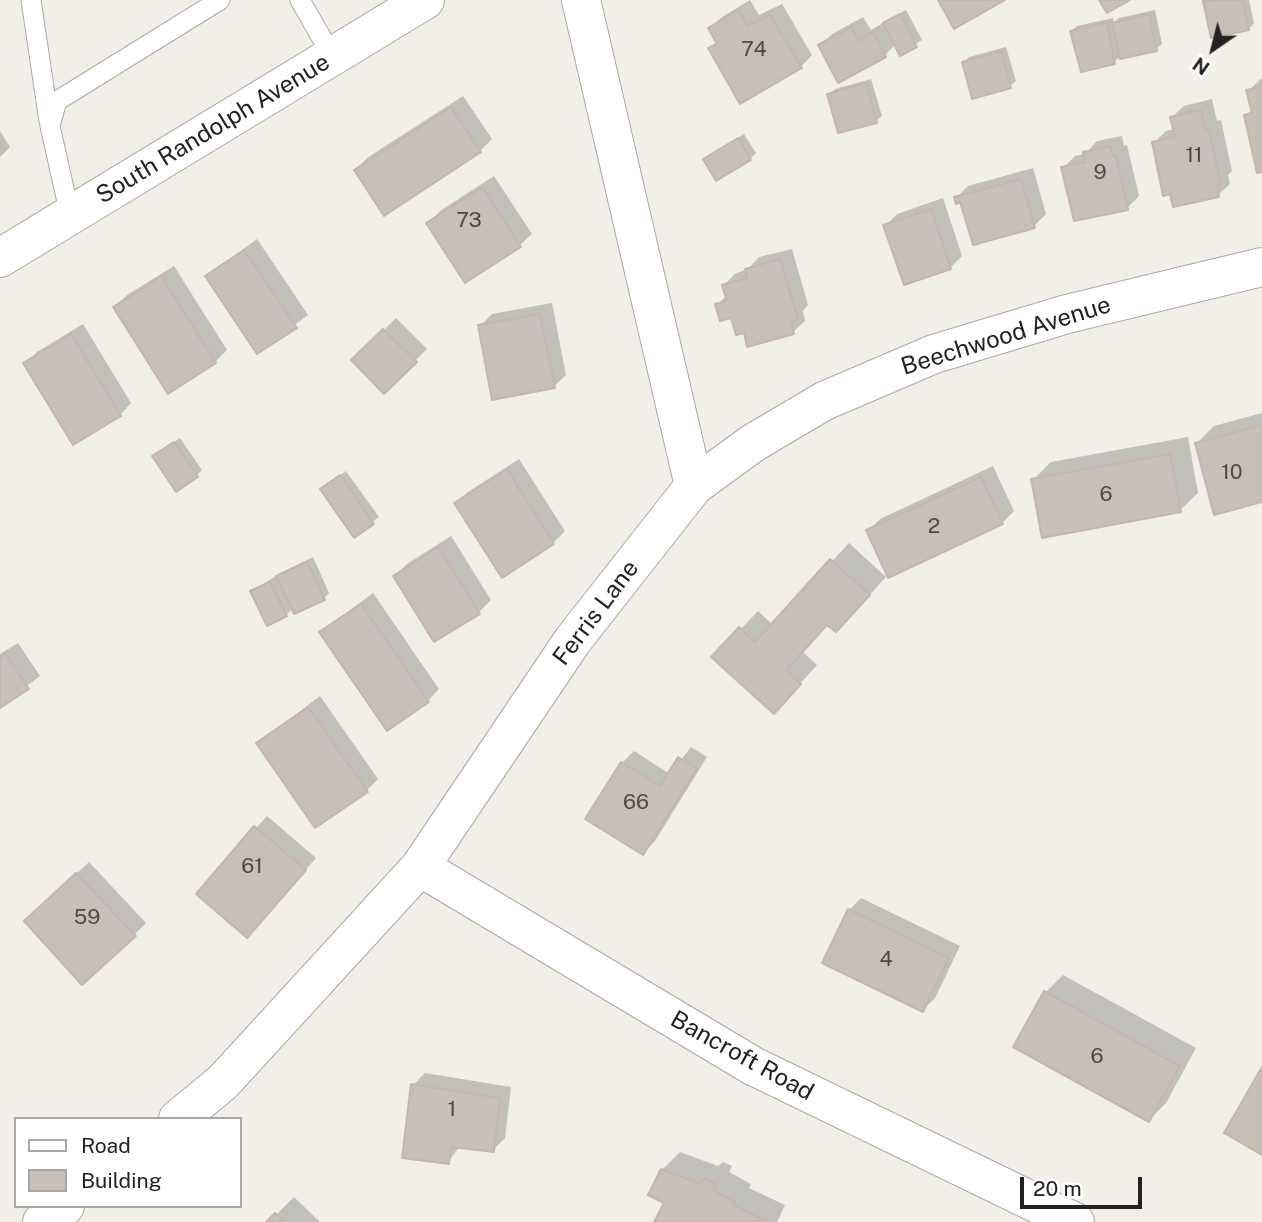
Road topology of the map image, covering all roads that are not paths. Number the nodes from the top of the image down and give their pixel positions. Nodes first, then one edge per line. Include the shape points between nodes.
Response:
1 (31, 0) edge
2 (220, 0) edge
3 (300, 0) edge
4 (425, 0) edge
5 (591, 4) edge
6 (332, 56) junction
7 (50, 126) junction
8 (70, 215) junction
9 (0, 258) edge
10 (1262, 267) edge
11 (694, 486) junction
12 (420, 867) junction
13 (180, 1117) edge
14 (62, 1208) edge
15 (42, 1222) edge
16 (1075, 1222) edge

1 - 7 lane
2 - 7 lane via 57,101
3 - 6 lane
4 - 6 street, South Randolph Avenue
5 - 11 street
6 - 8 street, South Randolph Avenue
7 - 8 lane
8 - 9 street, South Randolph Avenue
10 - 11 street, Beechwood Avenue via 1067,314 934,354 824,401 752,443
11 - 12 street, Ferris Lane via 573,640
12 - 13 street, Ferris Lane via 222,1082
12 - 16 street, Bancroft Road via 753,1066
14 - 15 street

